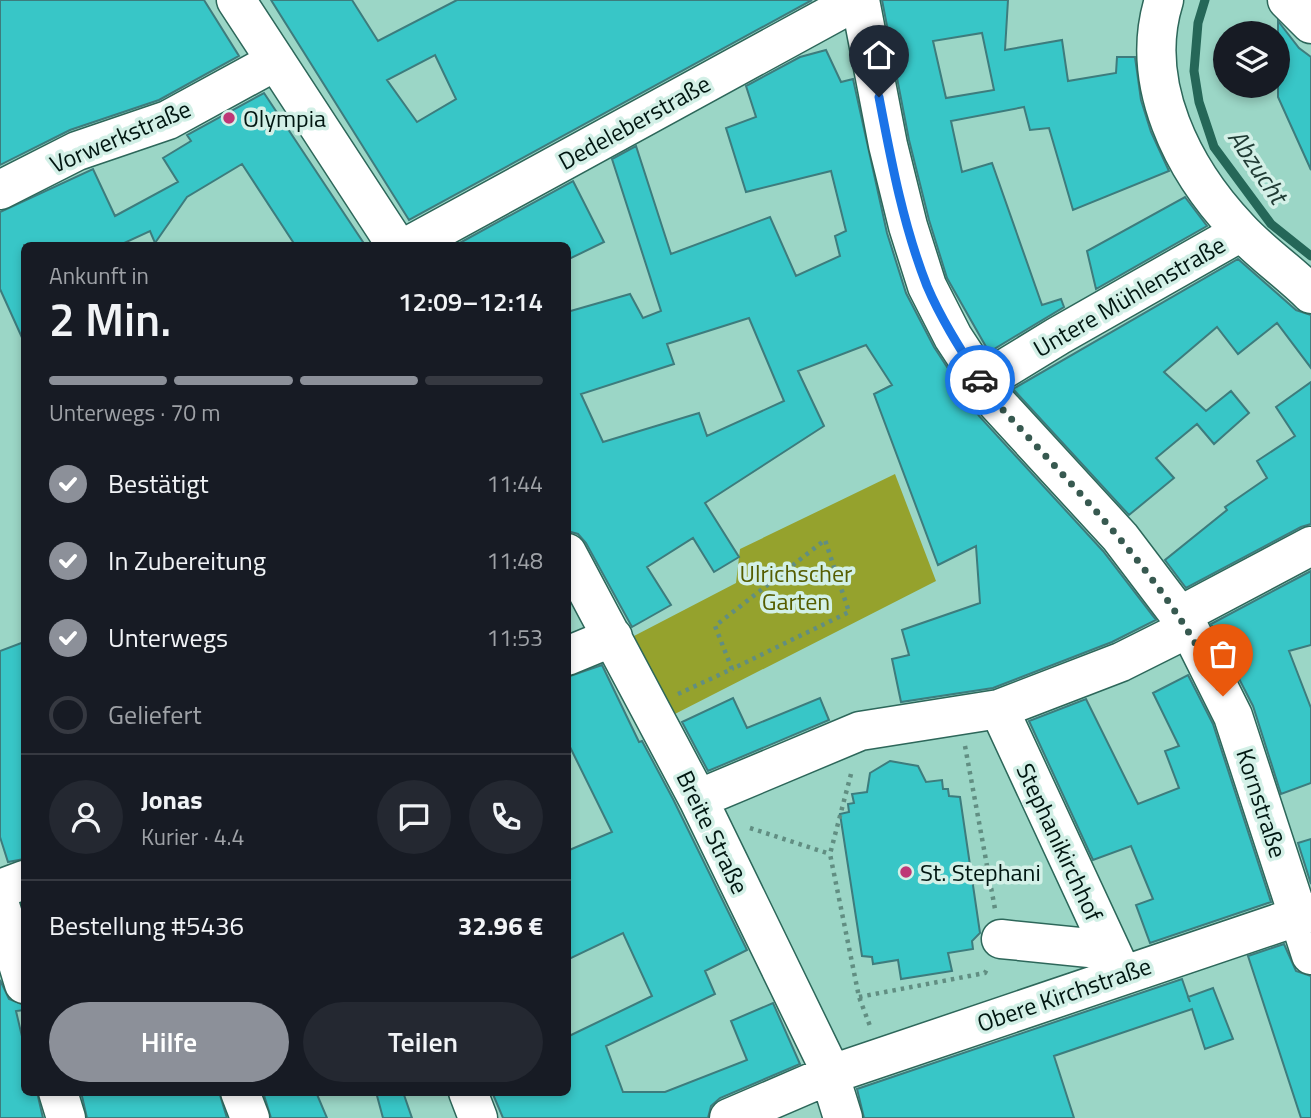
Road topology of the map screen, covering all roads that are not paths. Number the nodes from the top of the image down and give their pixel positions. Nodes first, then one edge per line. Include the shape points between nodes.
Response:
1 (236, 0) edge
2 (859, 0) edge
3 (1164, 0) edge
4 (1287, 0) edge
5 (1311, 24) edge
6 (276, 61) junction
7 (0, 190) edge
8 (1241, 232) junction
9 (394, 242) edge
10 (415, 242) edge
11 (1311, 294) edge
12 (981, 383) junction
13 (1311, 546) edge
14 (571, 560) edge
15 (1185, 621) junction
16 (613, 637) junction
17 (571, 654) edge
18 (999, 709) junction
19 (698, 799) junction
20 (21, 881) edge
21 (0, 889) edge
22 (0, 905) edge
23 (1305, 914) edge
24 (1001, 939) road end
25 (1311, 955) edge
26 (1116, 962) junction
27 (21, 974) edge
28 (829, 1075) junction
29 (59, 1096) edge
30 (242, 1096) edge
31 (470, 1096) edge
32 (66, 1118) edge
33 (250, 1118) edge
34 (478, 1118) edge
35 (729, 1118) edge
36 (843, 1118) edge

1 - 6 street
2 - 10 street, Dedeleberstraße
2 - 12 street, Kornstraße via 908,226 928,286
3 - 8 street via 1156,43 1157,78 1167,115 1201,181
4 - 5 street
6 - 7 street, Vorwerkstraße via 168,120 77,151
6 - 9 street
8 - 11 street
8 - 12 street, Untere Mühlenstraße
12 - 15 street, Kornstraße via 1119,537
13 - 15 street
14 - 16 street, Breite Straße
15 - 18 street via 1121,662
15 - 23 street, Kornstraße via 1233,716
16 - 17 street
16 - 19 street, Breite Straße
18 - 19 street via 860,731
18 - 26 street, Stephanikirchhof
19 - 28 street, Breite Straße
20 - 21 street
22 - 27 street
23 - 25 street, Kornstraße
23 - 26 street, Obere Kirchstraße
24 - 26 street
26 - 28 street, Obere Kirchstraße
28 - 35 street, Obere Kirchstraße
28 - 36 street, Breite Straße
29 - 32 street
30 - 33 street
31 - 34 street

